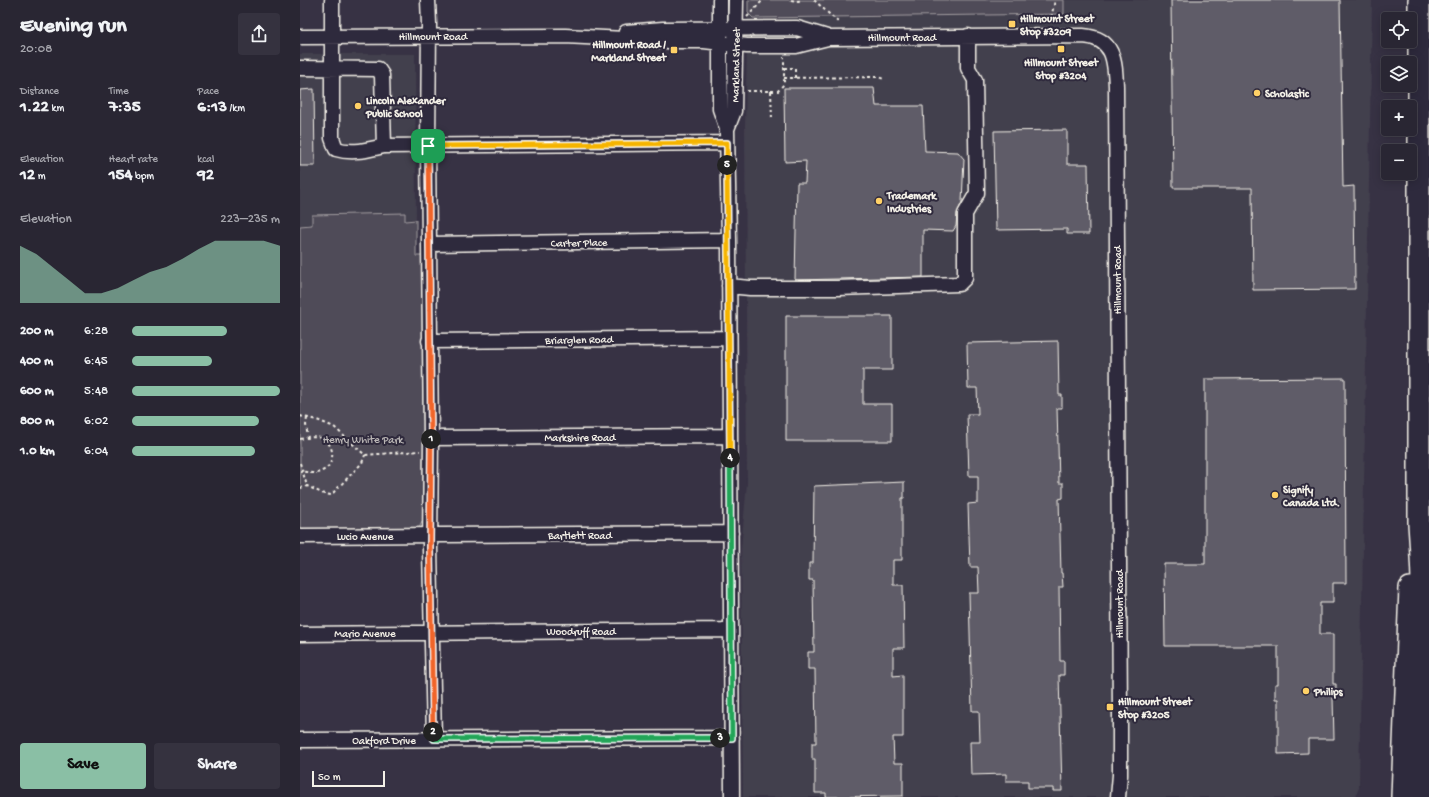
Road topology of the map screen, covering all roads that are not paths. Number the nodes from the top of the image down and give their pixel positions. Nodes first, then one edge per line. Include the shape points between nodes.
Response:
1 (332, 0) edge
2 (428, 0) edge
3 (720, 0) edge
4 (736, 0) edge
5 (1419, 0) edge
6 (720, 28) junction
7 (736, 28) junction
8 (300, 36) edge
9 (332, 36) junction
10 (429, 36) junction
11 (565, 36) junction
12 (968, 36) junction
13 (828, 38) junction
14 (720, 43) junction
15 (735, 45) junction
16 (300, 68) edge
17 (332, 68) junction
18 (727, 136) junction
19 (384, 146) junction
20 (428, 146) junction
21 (729, 240) junction
22 (429, 244) junction
23 (729, 286) junction
24 (729, 338) junction
25 (429, 341) junction
26 (730, 436) junction
27 (428, 444) junction
28 (1419, 524) junction
29 (731, 533) junction
30 (300, 536) edge
31 (430, 536) junction
32 (731, 630) junction
33 (431, 633) junction
34 (300, 634) edge
35 (732, 738) junction
36 (434, 739) junction
37 (300, 740) edge
38 (732, 797) edge
39 (1118, 797) edge
40 (1402, 797) edge
41 (1423, 797) edge

1 - 9 street
2 - 10 street
3 - 6 street, Markland Street
4 - 7 street, Markland Street
5 - 28 highway
6 - 7 street, Hillmount Road
6 - 11 street, Hillmount Road
6 - 14 street, Markland Street
7 - 13 street, Hillmount Road via 798,28
7 - 15 street, Markland Street
8 - 9 street, Hillmount Road
9 - 10 street, Hillmount Road
9 - 17 street
10 - 11 street, Hillmount Road
10 - 20 street
11 - 14 street, Hillmount Road
12 - 13 street, Hillmount Road
12 - 23 street via 968,68 976,80 977,193 965,214 965,278 959,284 837,288
12 - 39 street, Hillmount Road via 1092,37 1106,45 1114,62 1120,717
13 - 15 street, Hillmount Road via 796,46
14 - 15 street, Hillmount Road
14 - 18 street, Markland Street via 720,108
15 - 18 street, Markland Street via 734,111
16 - 17 street
17 - 19 street via 378,69 382,76
17 - 19 street via 332,138 336,149 356,152
18 - 20 street
18 - 21 street, Markland Street
19 - 20 street
20 - 22 street
21 - 22 street, Carter Place
21 - 23 street, Markland Street
22 - 25 street
23 - 24 street, Markland Street
24 - 25 street, Briarglen Road
24 - 26 street, Markland Street
25 - 27 street
26 - 27 street, Markshire Road
26 - 29 street, Markland Street
27 - 31 street
28 - 40 highway via 1409,597
28 - 41 highway via 1423,622
29 - 31 street, Bartlett Road
29 - 32 street, Markland Street
30 - 31 street, Lucio Avenue
31 - 33 street
32 - 33 street, Woodruff Road
32 - 35 street, Markland Street
33 - 34 street, Mario Avenue
33 - 36 street
35 - 36 street, Oakford Drive
35 - 38 street, Markland Street
36 - 37 street, Oakford Drive

